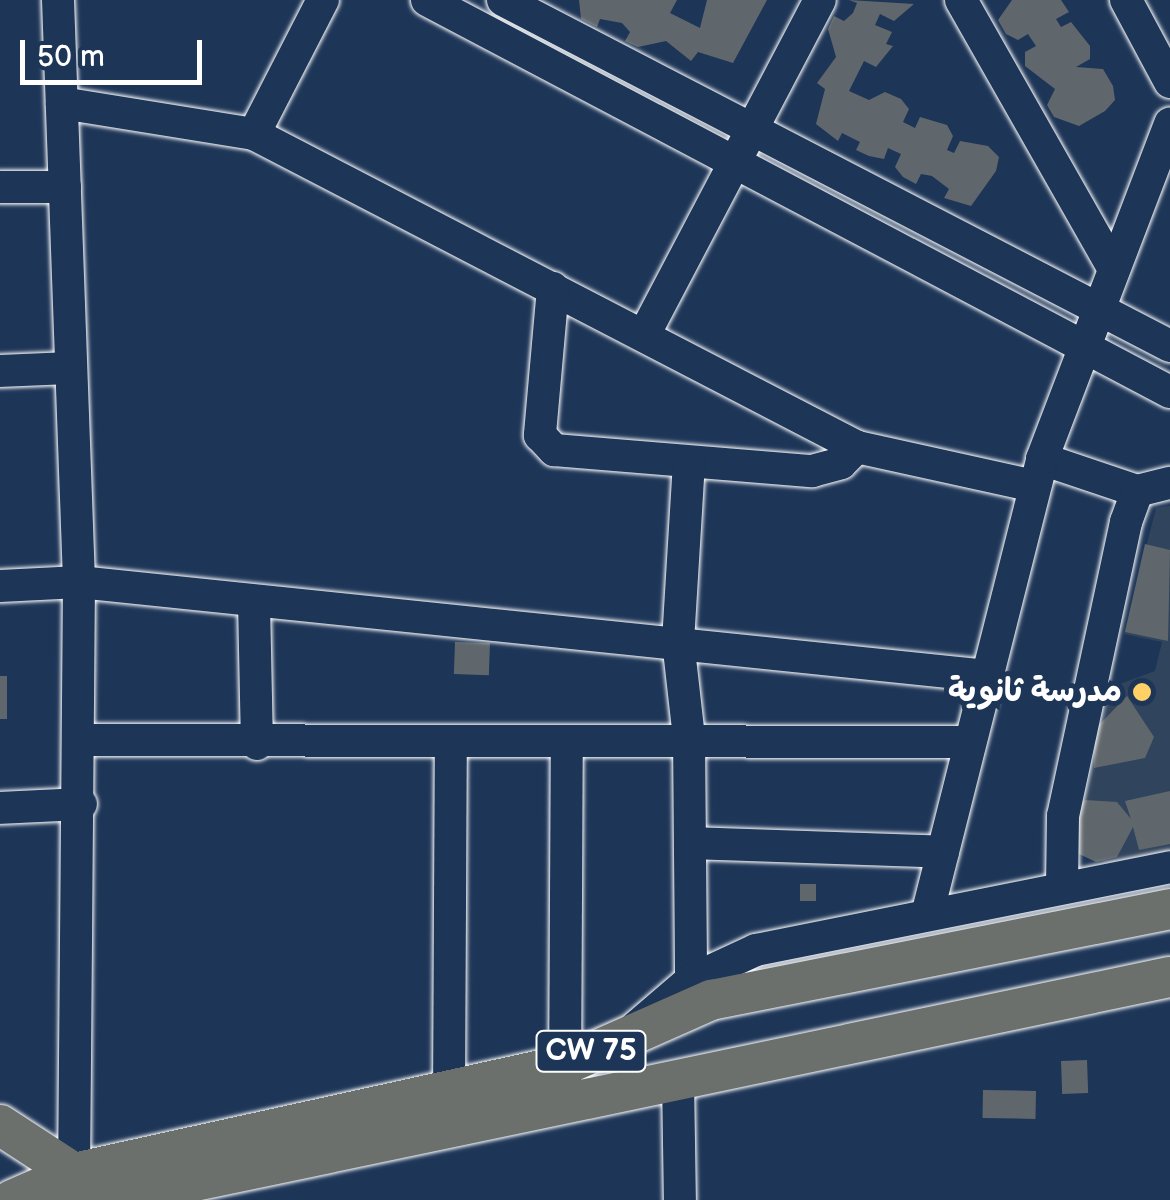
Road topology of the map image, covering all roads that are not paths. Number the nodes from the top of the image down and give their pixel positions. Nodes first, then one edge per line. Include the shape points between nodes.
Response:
1 (58, 0) edge
2 (323, 0) edge
3 (427, 0) edge
4 (503, 0) edge
5 (820, 0) edge
6 (961, 0) edge
7 (1126, 0) edge
8 (1170, 82) edge
9 (62, 103) junction
10 (1170, 124) edge
11 (254, 134) junction
12 (752, 134) junction
13 (738, 167) junction
14 (0, 187) edge
15 (65, 187) junction
16 (1113, 268) junction
17 (553, 288) junction
18 (1095, 312) junction
19 (644, 335) junction
20 (1170, 346) edge
21 (1079, 350) junction
22 (71, 368) junction
23 (0, 371) edge
24 (1170, 392) edge
25 (857, 447) junction
26 (689, 462) junction
27 (1038, 473) junction
28 (1170, 483) edge
29 (1137, 491) junction
30 (79, 582) junction
31 (0, 586) edge
32 (254, 602) junction
33 (678, 640) junction
34 (987, 676) junction
35 (688, 737) junction
36 (80, 740) junction
37 (970, 742) junction
38 (567, 743) junction
39 (257, 744) junction
40 (452, 745) junction
41 (80, 804) junction
42 (0, 808) edge
43 (691, 843) junction
44 (943, 852) junction
45 (1170, 867) edge
46 (1062, 887) junction
47 (1170, 908) edge
48 (928, 911) junction
49 (1170, 977) edge
50 (691, 980) junction
51 (632, 1030) junction
52 (678, 1079) junction
53 (564, 1084) junction
54 (449, 1095) junction
55 (0, 1125) edge
56 (78, 1187) edge
57 (12, 1200) edge
58 (104, 1200) edge
59 (680, 1200) edge

1 - 9 street
2 - 11 street
3 - 13 street
4 - 12 street
5 - 12 street
6 - 16 street
7 - 8 street
9 - 11 street
9 - 15 street
10 - 16 street
11 - 17 street
12 - 13 street
12 - 18 street
13 - 19 street
13 - 21 street
14 - 15 street
15 - 22 street
16 - 18 street
17 - 19 street
17 - 26 street via 540,435 554,450
18 - 20 street
18 - 21 street
19 - 25 street
21 - 24 street
21 - 27 street
22 - 23 street
22 - 30 street
25 - 26 street via 840,463 812,470
25 - 27 street
26 - 33 street
27 - 29 street
27 - 34 street
28 - 29 street
29 - 46 street via 1063,816
30 - 31 street
30 - 32 street
30 - 36 street
32 - 33 street
32 - 39 street
33 - 34 street
33 - 35 street
34 - 37 street
35 - 37 street
35 - 38 street
35 - 43 street
36 - 39 street
36 - 41 street
37 - 44 street
38 - 40 street
38 - 53 street
39 - 40 street
40 - 54 street
41 - 42 street
41 - 56 street
43 - 44 street
43 - 50 street
44 - 48 street
45 - 46 street
46 - 48 street
47 - 51 main road, CW 75 via 825,972 711,1000
48 - 50 street via 756,950
49 - 52 main road, CW 75
50 - 51 street
51 - 53 main road, CW 75
52 - 53 main road, CW 75
52 - 59 street
53 - 54 main road, CW 75
53 - 58 main road, CW 75
54 - 56 main road, CW 75
55 - 56 main road
56 - 57 main road, CW 75

